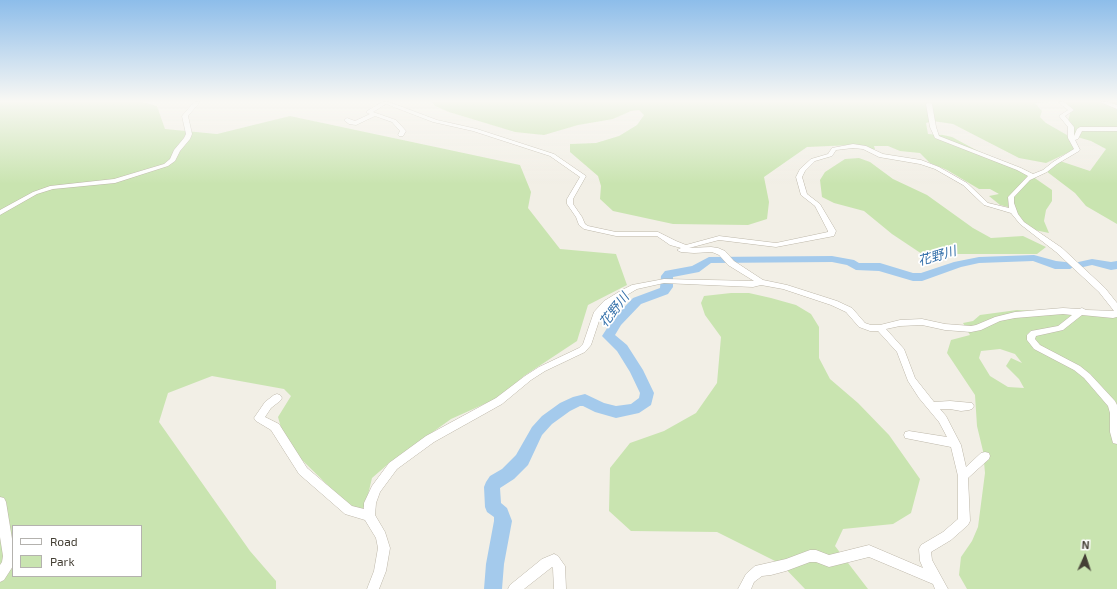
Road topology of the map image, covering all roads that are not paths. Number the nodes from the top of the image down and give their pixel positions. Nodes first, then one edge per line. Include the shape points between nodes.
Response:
1 (188, 129) edge
2 (402, 129) edge
3 (474, 129) edge
4 (934, 129) edge
5 (1071, 129) edge
6 (1080, 129) edge
7 (401, 135) dead end
8 (1071, 138) junction
9 (1032, 176) junction
10 (1013, 211) junction
11 (0, 212) edge
12 (650, 234) junction
13 (761, 282) junction
14 (1117, 309) edge
15 (1082, 311) junction
16 (1117, 314) edge
17 (880, 328) junction
18 (277, 398) dead end
19 (932, 406) junction
20 (969, 406) dead end
21 (909, 435) dead end
22 (1117, 440) edge
23 (955, 443) junction
24 (985, 456) dead end
25 (963, 476) junction
26 (0, 502) edge
27 (370, 516) junction
28 (0, 576) edge
29 (940, 584) edge
30 (376, 588) edge
31 (514, 589) edge
32 (560, 589) edge
33 (744, 589) edge

1 - 11 street via 187,139 177,150 173,160 166,165 115,181 52,187
2 - 7 street
3 - 12 street via 547,153 583,176 570,199 570,204 586,228 616,234
4 - 9 street via 937,137
5 - 8 street
6 - 8 street via 1076,138
8 - 9 street via 1077,150 1045,171
9 - 10 street via 1011,197
10 - 12 street via 986,204 965,184 937,168 921,162 881,156 864,147 853,146 834,149 830,155 814,160 802,170 799,177 804,195 818,205 832,231 831,234 776,245 718,238 686,247 658,234
10 - 14 street via 1022,223 1054,246 1092,281
12 - 13 street via 680,250 694,252 710,249 719,252 731,264
13 - 17 street via 834,303 849,310 862,325
13 - 27 street via 753,284 664,281 635,287 607,303 597,314 587,345 582,350 542,369 499,401 430,439 392,466 376,489 370,503
15 - 16 street
15 - 17 street via 1010,316 971,329 922,322 900,323
15 - 22 street via 1060,328 1034,333 1031,340 1037,347 1077,368 1112,404
17 - 19 street via 901,351 911,379
18 - 27 street via 268,405 259,418 275,427 303,471 349,510
19 - 20 street
19 - 23 street via 943,419
21 - 23 street
23 - 25 street
24 - 25 street
25 - 29 street via 964,521 947,536 925,549 926,561
26 - 28 street via 9,556 8,564
27 - 30 street via 381,536 384,548
29 - 33 street via 869,551 829,561 810,556 786,565 758,570
31 - 32 street via 554,560 559,566

